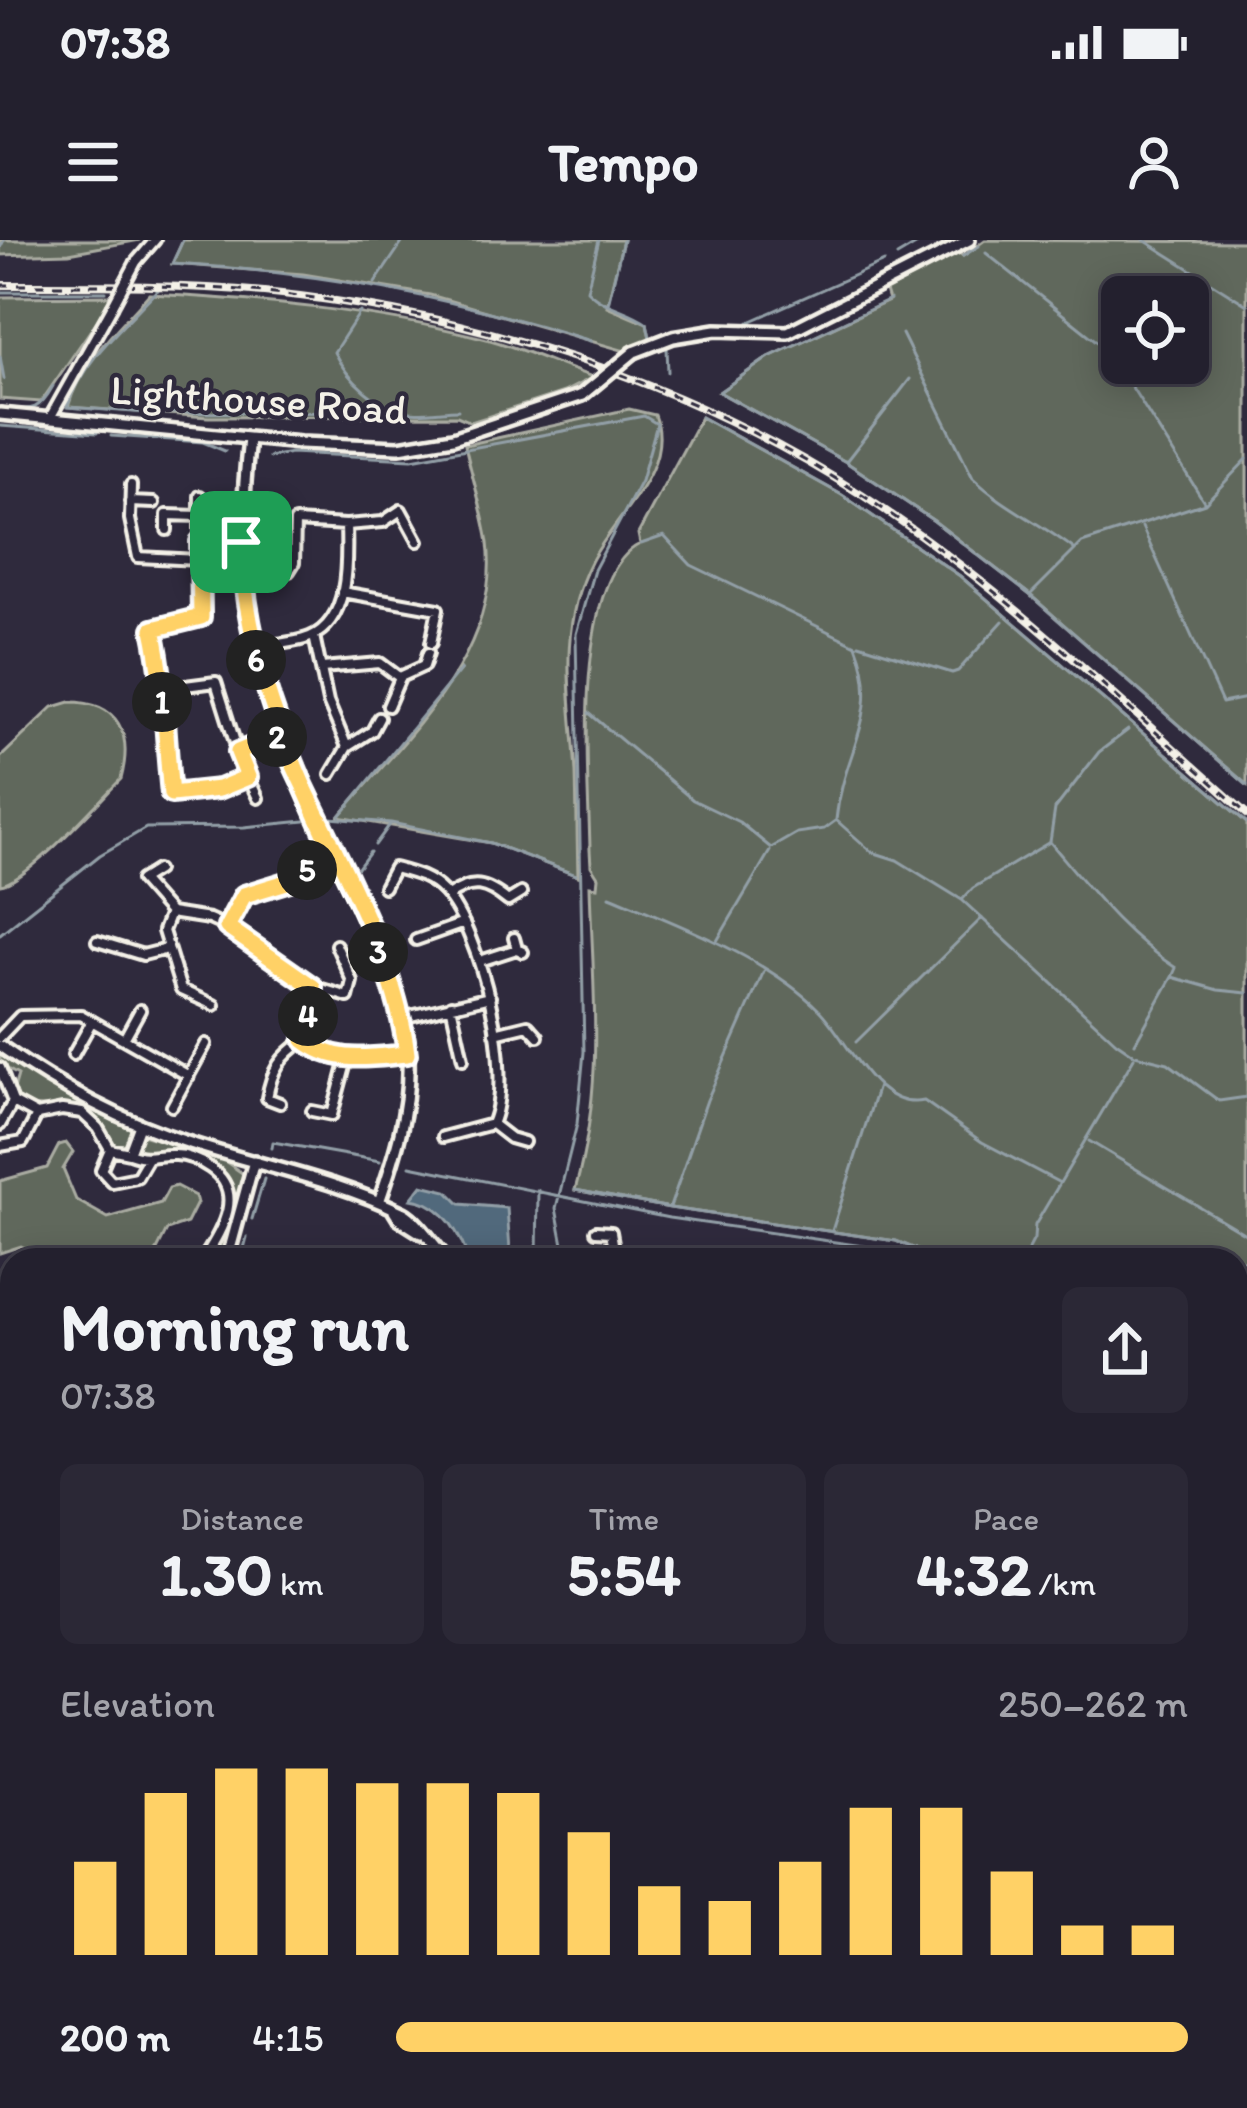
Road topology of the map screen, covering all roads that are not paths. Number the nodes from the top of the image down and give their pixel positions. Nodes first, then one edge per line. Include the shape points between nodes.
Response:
1 (155, 240) edge
2 (969, 240) edge
3 (0, 414) edge
4 (51, 416) junction
5 (249, 439) junction
6 (131, 485) dead end
7 (200, 496) dead end
8 (130, 502) junction
9 (154, 503) dead end
10 (412, 503) dead end
11 (294, 508) dead end
12 (401, 510) junction
13 (199, 516) junction
14 (295, 522) junction
15 (346, 525) junction
16 (167, 530) dead end
17 (418, 541) dead end
18 (200, 542) junction
19 (241, 542) junction
20 (200, 560) junction
21 (266, 576) dead end
22 (342, 592) junction
23 (314, 636) junction
24 (253, 646) junction
25 (322, 668) junction
26 (400, 677) junction
27 (162, 689) junction
28 (388, 706) dead end
29 (379, 718) dead end
30 (280, 735) junction
31 (347, 747) junction
32 (238, 752) junction
33 (332, 774) dead end
34 (248, 777) junction
35 (258, 798) dead end
36 (334, 854) junction
37 (157, 870) dead end
38 (385, 887) dead end
39 (521, 893) dead end
40 (448, 896) junction
41 (170, 913) junction
42 (464, 923) junction
43 (227, 927) junction
44 (514, 938) dead end
45 (416, 940) dead end
46 (98, 941) dead end
47 (336, 945) dead end
48 (167, 949) junction
49 (480, 961) junction
50 (313, 987) junction
51 (490, 997) junction
52 (214, 1005) dead end
53 (451, 1006) junction
54 (140, 1010) dead end
55 (402, 1018) junction
56 (92, 1021) junction
57 (495, 1033) junction
58 (538, 1036) dead end
59 (124, 1039) junction
60 (304, 1040) junction
61 (0, 1042) edge
62 (206, 1044) dead end
63 (73, 1054) dead end
64 (407, 1054) junction
65 (346, 1059) junction
66 (463, 1059) dead end
67 (0, 1069) edge
68 (189, 1076) junction
69 (13, 1102) junction
70 (280, 1103) dead end
71 (172, 1106) dead end
72 (312, 1111) dead end
73 (37, 1115) junction
74 (140, 1124) junction
75 (492, 1124) junction
76 (0, 1125) edge
77 (443, 1137) dead end
78 (524, 1142) dead end
79 (0, 1146) edge
80 (110, 1149) junction
81 (129, 1153) junction
82 (147, 1160) junction
83 (254, 1161) junction
84 (379, 1202) junction
85 (596, 1231) dead end
86 (209, 1248) edge
87 (230, 1248) edge
88 (436, 1248) edge
89 (614, 1248) edge

1 - 4 street, bridge
2 - 5 street, Lighthouse Road, bridge via 788,332 673,337 634,352 582,395 453,438 362,448
3 - 4 street, Lighthouse Road
4 - 5 street, Lighthouse Road
5 - 19 street
6 - 8 street
7 - 13 street
8 - 9 street
8 - 20 street via 138,557
10 - 12 street
11 - 14 street
12 - 15 street via 383,522
12 - 17 street
13 - 16 street via 167,515
13 - 18 street
14 - 15 street
14 - 21 street via 289,571
15 - 22 street
18 - 19 street
18 - 20 street
19 - 24 street
20 - 27 street via 201,617 153,629
22 - 23 street
22 - 26 street via 438,609 424,666
23 - 24 street
23 - 25 street
24 - 30 street
25 - 26 street via 380,663
25 - 31 street
26 - 28 street
27 - 32 street via 216,682
27 - 34 street via 171,794
29 - 31 street
30 - 32 street
30 - 36 street
31 - 33 street
32 - 34 street
34 - 35 street
36 - 43 street via 293,880 244,895
36 - 55 street
37 - 41 street via 141,880
38 - 40 street via 394,868
39 - 40 street via 508,901 473,883
40 - 42 street
41 - 43 street
41 - 48 street
42 - 45 street
42 - 49 street
43 - 50 street
44 - 49 street via 520,951
46 - 48 street via 143,955
47 - 50 street via 351,999
48 - 52 street via 181,990
49 - 51 street
50 - 60 street
51 - 53 street
51 - 57 street
53 - 55 street
53 - 66 street
54 - 59 street
55 - 64 street
56 - 59 street
56 - 61 street via 28,1014
56 - 63 street
57 - 58 street via 528,1025
57 - 75 street
59 - 68 street
60 - 65 street
60 - 70 street via 274,1070 267,1098
61 - 74 street via 58,1084
62 - 68 street
64 - 65 street
64 - 84 street via 401,1128
65 - 72 street via 332,1115
67 - 69 street
68 - 71 street
69 - 73 street
69 - 76 street
73 - 79 street via 23,1142
73 - 80 street via 82,1113
74 - 81 street
74 - 83 street
75 - 77 street
75 - 78 street
80 - 81 street
80 - 82 street via 101,1170 112,1182 137,1177
81 - 82 street
82 - 86 street via 182,1156 226,1186 228,1213
83 - 84 street
83 - 87 street
84 - 88 street
85 - 89 street via 611,1232

